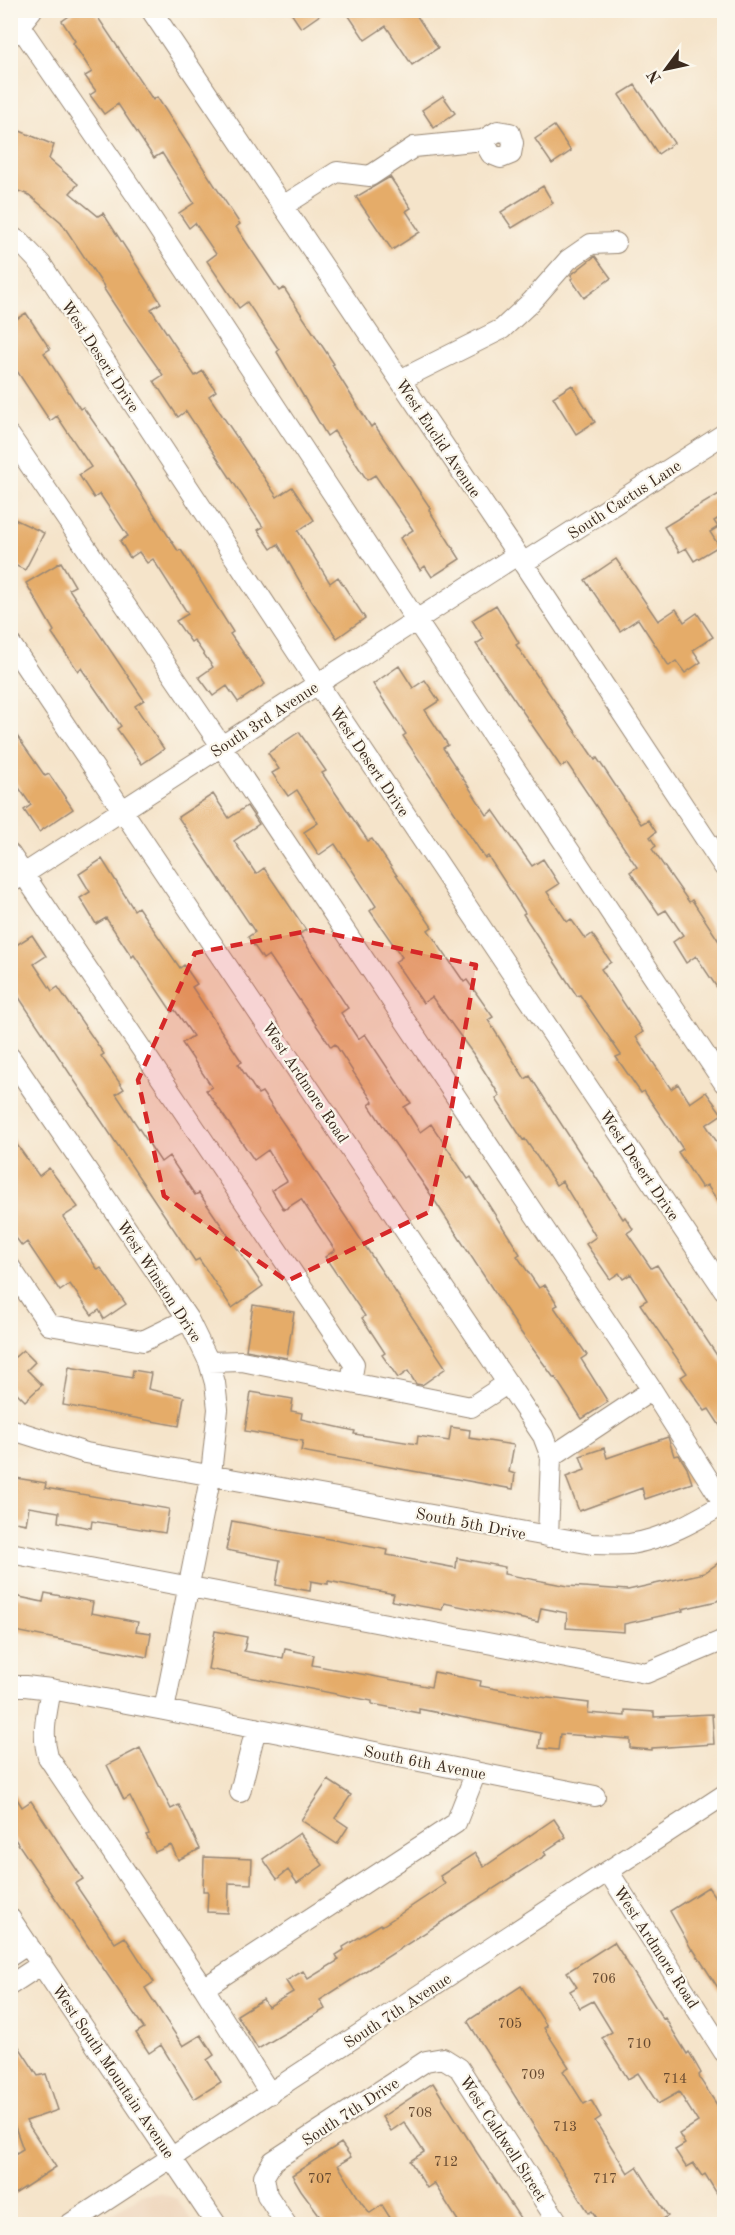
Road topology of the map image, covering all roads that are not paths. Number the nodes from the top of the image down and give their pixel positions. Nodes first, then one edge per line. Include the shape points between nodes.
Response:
1 (32, 10) edge
2 (151, 10) edge
3 (14, 25) edge
4 (483, 140) dead end
5 (283, 206) junction
6 (10, 236) edge
7 (616, 243) dead end
8 (400, 380) junction
9 (724, 434) edge
10 (10, 436) edge
11 (520, 559) junction
12 (416, 620) junction
13 (10, 643) edge
14 (318, 684) junction
15 (222, 747) junction
16 (123, 810) junction
17 (10, 854) edge
18 (724, 867) edge
19 (18, 879) edge
20 (10, 1057) edge
21 (724, 1083) edge
22 (10, 1267) edge
23 (724, 1290) edge
24 (188, 1318) junction
25 (209, 1362) junction
26 (351, 1382) junction
27 (508, 1383) junction
28 (652, 1390) junction
29 (10, 1429) edge
30 (551, 1457) junction
31 (211, 1474) junction
32 (724, 1504) edge
33 (549, 1537) junction
34 (10, 1553) edge
35 (189, 1587) junction
36 (724, 1641) edge
37 (10, 1686) edge
38 (51, 1689) junction
39 (164, 1710) junction
40 (256, 1728) junction
41 (476, 1772) junction
42 (240, 1792) dead end
43 (724, 1795) edge
44 (594, 1796) dead end
45 (608, 1871) junction
46 (10, 1918) edge
47 (28, 1944) junction
48 (10, 1956) edge
49 (42, 1964) junction
50 (10, 1985) edge
51 (204, 1988) junction
52 (724, 2052) edge
53 (443, 2058) joint
54 (270, 2094) junction
55 (172, 2158) junction
56 (70, 2224) edge
57 (216, 2224) edge
58 (286, 2224) edge
59 (559, 2224) edge

1 - 3 street
2 - 5 street, West Euclid Avenue
3 - 12 street via 136,195
4 - 5 street via 414,147 370,176 337,172
5 - 8 street, West Euclid Avenue
6 - 14 street, West Desert Drive via 41,264
7 - 8 street via 591,244 568,260 502,329
8 - 11 street, West Euclid Avenue
9 - 11 street, South Cactus Lane
10 - 15 street
11 - 12 street, South 3rd Avenue
11 - 18 street, West Euclid Avenue
12 - 14 street, South 3rd Avenue
12 - 21 street
13 - 16 street, West Ardmore Road
14 - 15 street, South 3rd Avenue
14 - 23 street, West Desert Drive
15 - 16 street, South 3rd Avenue
15 - 28 street
16 - 19 street, South 3rd Avenue
16 - 27 street, West Ardmore Road
17 - 19 street
19 - 26 street via 354,1364
20 - 24 street, West Winston Drive
22 - 24 street via 49,1325 143,1341
24 - 25 street, West Winston Drive
25 - 26 street via 242,1361
25 - 31 street, West Winston Drive via 218,1409
26 - 27 street via 471,1407
27 - 30 street, West Ardmore Road via 543,1436
28 - 30 street
28 - 32 street
29 - 31 street via 86,1453
30 - 33 street, West Ardmore Road
31 - 33 street, South 5th Drive
31 - 35 street, West Winston Drive
32 - 33 street, South 5th Drive via 690,1524 630,1544 592,1544
34 - 35 street
35 - 36 street via 646,1673
35 - 39 street, West Winston Drive
37 - 38 street, South 6th Avenue
38 - 39 street, South 6th Avenue
38 - 51 street via 44,1731 48,1757
39 - 40 street, South 6th Avenue
40 - 41 street, South 6th Avenue
40 - 42 street
41 - 44 street, South 6th Avenue
41 - 51 street via 456,1823
43 - 45 street, South 7th Avenue
45 - 52 street, West Ardmore Road
45 - 54 street, South 7th Avenue
46 - 47 street, West South Mountain Avenue
47 - 48 street
47 - 49 street, West South Mountain Avenue
49 - 50 street
49 - 55 street, West South Mountain Avenue
51 - 54 street
53 - 58 street, South 7th Drive via 426,2061 273,2161 264,2176 267,2196
53 - 59 street, West Caldwell Street via 459,2067
54 - 55 street, South 7th Avenue
55 - 56 street, South 7th Avenue
55 - 57 street, West South Mountain Avenue

